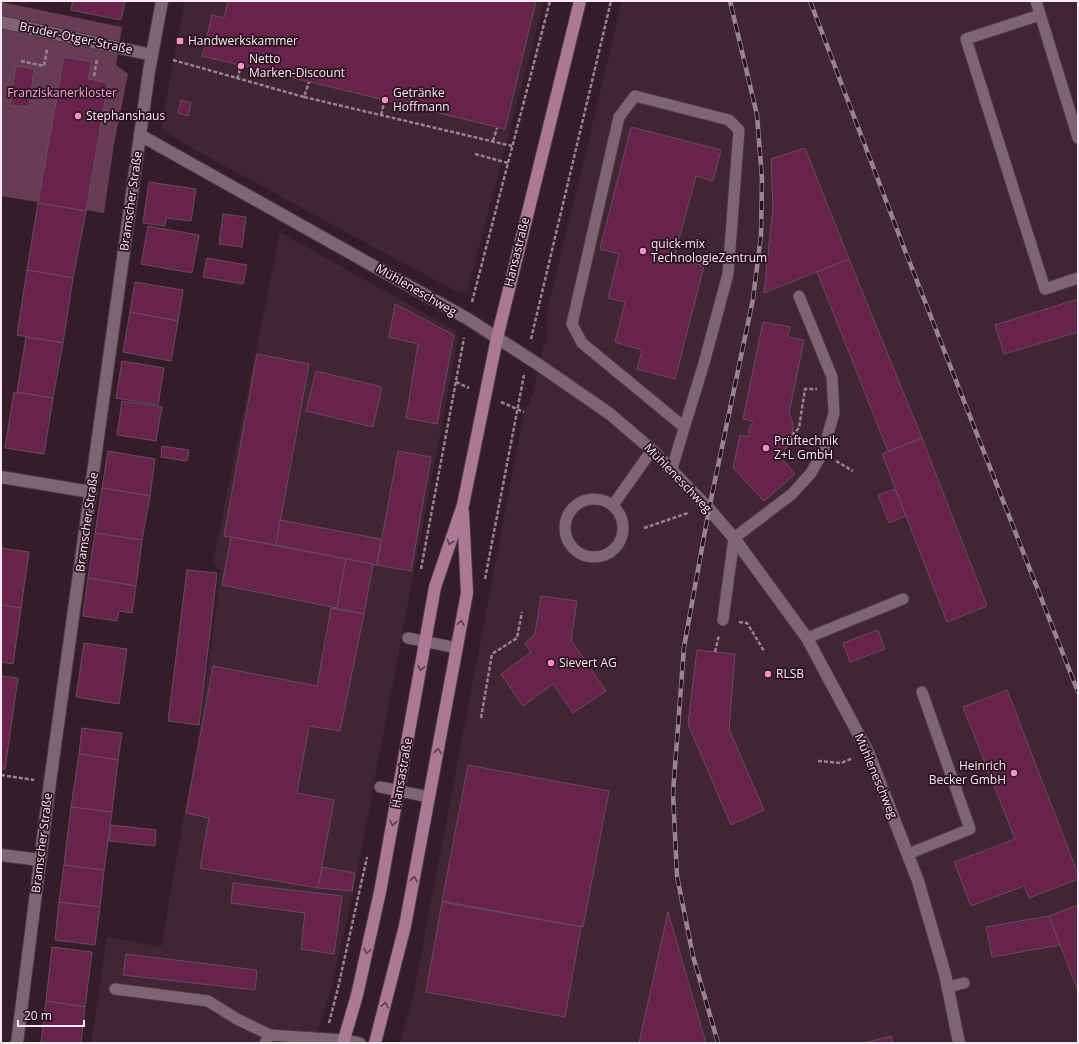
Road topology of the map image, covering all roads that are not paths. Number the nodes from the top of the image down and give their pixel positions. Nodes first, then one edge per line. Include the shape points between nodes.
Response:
1 (162, 1) edge
2 (580, 1) edge
3 (1036, 1) edge
4 (1040, 15) junction
5 (1, 22) edge
6 (152, 55) junction
7 (140, 135) junction
8 (1078, 138) edge
9 (1078, 278) edge
10 (799, 296) dead end
11 (497, 338) junction
12 (684, 427) junction
13 (652, 450) junction
14 (672, 468) junction
15 (1, 477) edge
16 (91, 492) junction
17 (463, 505) junction
18 (613, 506) junction
19 (734, 538) junction
20 (902, 599) dead end
21 (723, 620) road end
22 (408, 638) dead end
23 (807, 638) junction
24 (425, 642) junction
25 (456, 648) junction
26 (922, 692) dead end
27 (380, 787) dead end
28 (399, 790) junction
29 (429, 797) junction
30 (908, 854) junction
31 (1, 855) edge
32 (40, 860) junction
33 (964, 983) dead end
34 (948, 987) junction
35 (115, 989) dead end
36 (268, 1039) edge
37 (343, 1042) edge
38 (17, 1043) edge
39 (360, 1043) edge
40 (375, 1043) edge
41 (959, 1043) edge

1 - 6 street, Bramscher Straße
2 - 11 main road, Hansastraße
3 - 4 lane
4 - 8 lane
4 - 9 lane via 966,40 1045,289
5 - 6 street, Bruder-Otger-Straße
6 - 7 street, Bramscher Straße
7 - 11 street, Mühleneschweg via 468,319
7 - 16 street, Bramscher Straße
10 - 19 lane via 832,377 834,413 823,452 811,473 792,494
11 - 13 street, Mühleneschweg via 604,410
11 - 17 main road, Hansastraße
12 - 12 lane via 728,274 739,130 729,120 635,96 619,117 572,324 582,343
12 - 14 lane
13 - 14 street, Mühleneschweg
13 - 18 lane
14 - 19 street, Mühleneschweg
15 - 16 street
16 - 32 street, Bramscher Straße
17 -> 24 main road, Hansastraße via 435,587
25 -> 17 main road, Hansastraße via 467,593
18 - 18 lane via 595,499 577,504 570,511 565,529 566,538 578,553 587,557 601,556 614,549 620,542 622,523
19 - 21 lane
19 - 23 street, Mühleneschweg
20 - 23 lane
22 - 24 lane
23 - 30 street, Mühleneschweg via 868,752
24 - 25 lane
24 -> 28 main road, Hansastraße
29 -> 25 main road, Hansastraße
26 - 30 lane via 970,829
27 - 28 lane
28 - 29 lane
28 -> 37 main road, Hansastraße via 380,892 357,994
40 -> 29 main road, Hansastraße via 405,926
30 - 34 street, Mühleneschweg
31 - 32 street
32 - 38 street, Bramscher Straße
33 - 34 lane
34 - 41 street, Mühleneschweg
35 - 36 lane via 208,1001
36 - 37 lane
37 - 39 lane

